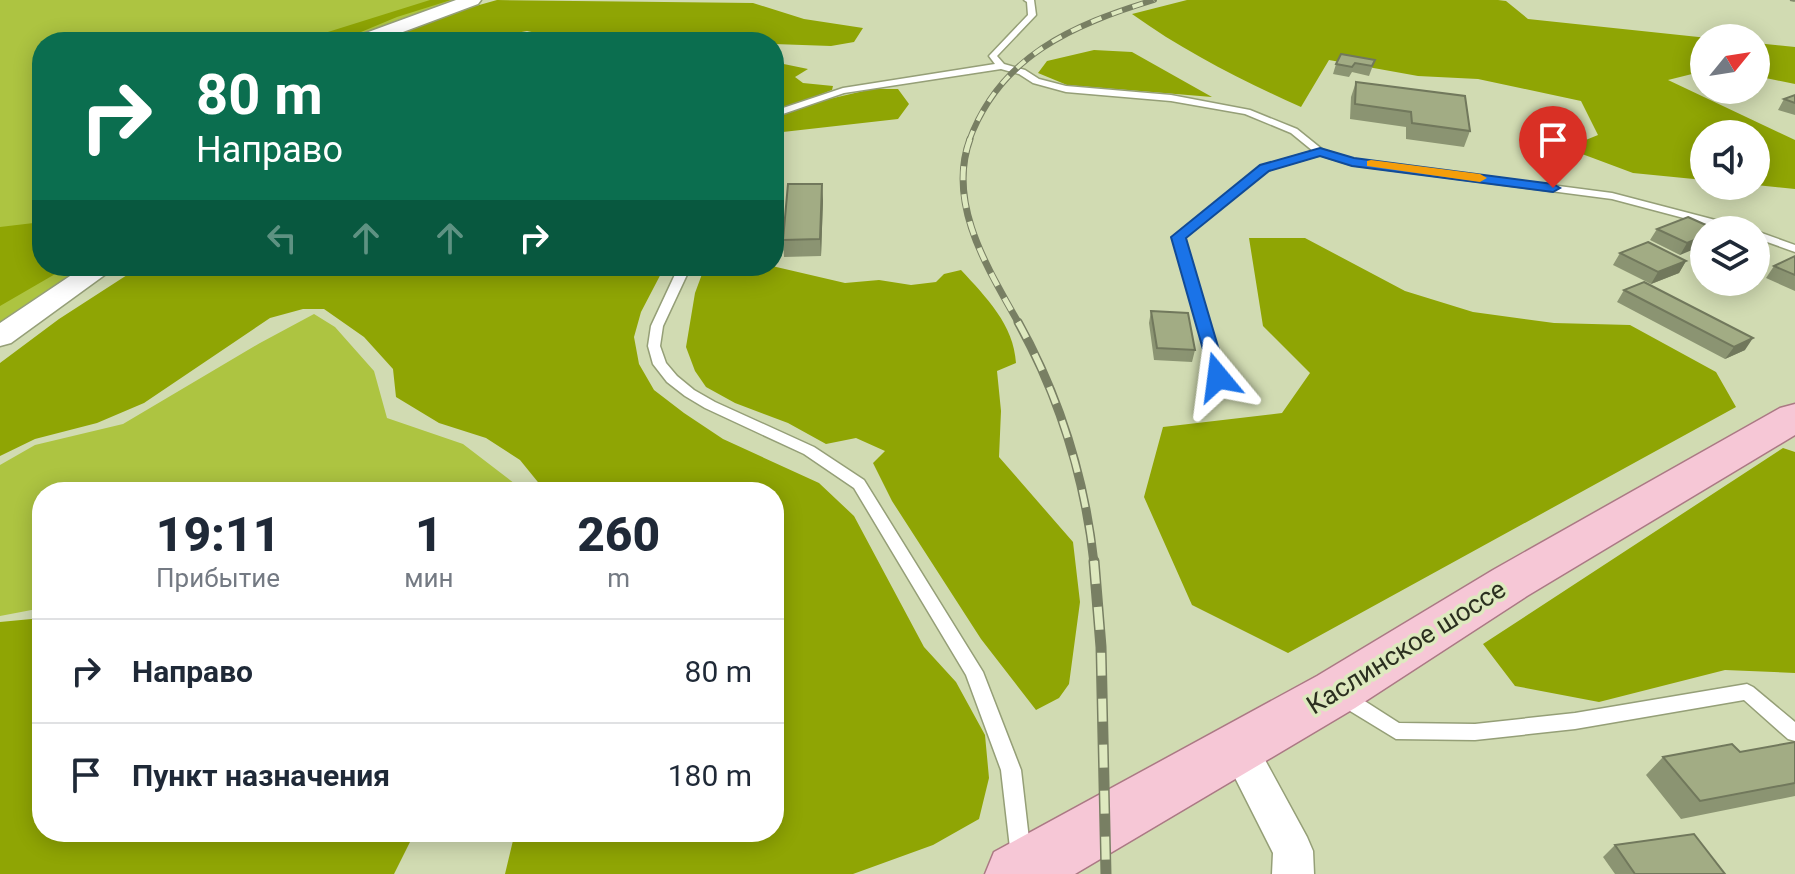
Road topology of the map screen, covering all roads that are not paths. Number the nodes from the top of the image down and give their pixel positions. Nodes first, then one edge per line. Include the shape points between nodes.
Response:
1 (472, 0) edge
2 (1028, 0) edge
3 (386, 32) edge
4 (1001, 66) junction
5 (784, 111) edge
6 (1320, 152) junction
7 (1690, 216) edge
8 (1770, 239) edge
9 (1795, 249) edge
10 (88, 276) edge
11 (680, 276) edge
12 (0, 337) edge
13 (1218, 377) dead end
14 (1795, 417) edge
15 (1336, 692) junction
16 (1795, 733) edge
17 (1239, 748) junction
18 (1021, 873) edge
19 (1293, 874) edge

1 - 3 street
2 - 4 lane via 1032,15 993,56
4 - 5 lane via 843,91
4 - 6 lane via 1066,89 1171,98 1247,112 1294,131
6 - 7 lane via 1352,162 1612,196
6 - 13 lane via 1265,168 1178,237
8 - 9 lane
10 - 12 street
11 - 18 lane via 655,331 654,349 667,373 693,398 791,440 859,484 974,672 1011,770
14 - 15 main road, Каслинское шоссе via 1510,583
15 - 16 lane via 1396,731 1475,732 1747,692
15 - 17 main road, Каслинское шоссе
17 - 18 main road, Каслинское шоссе
17 - 19 street via 1293,851

